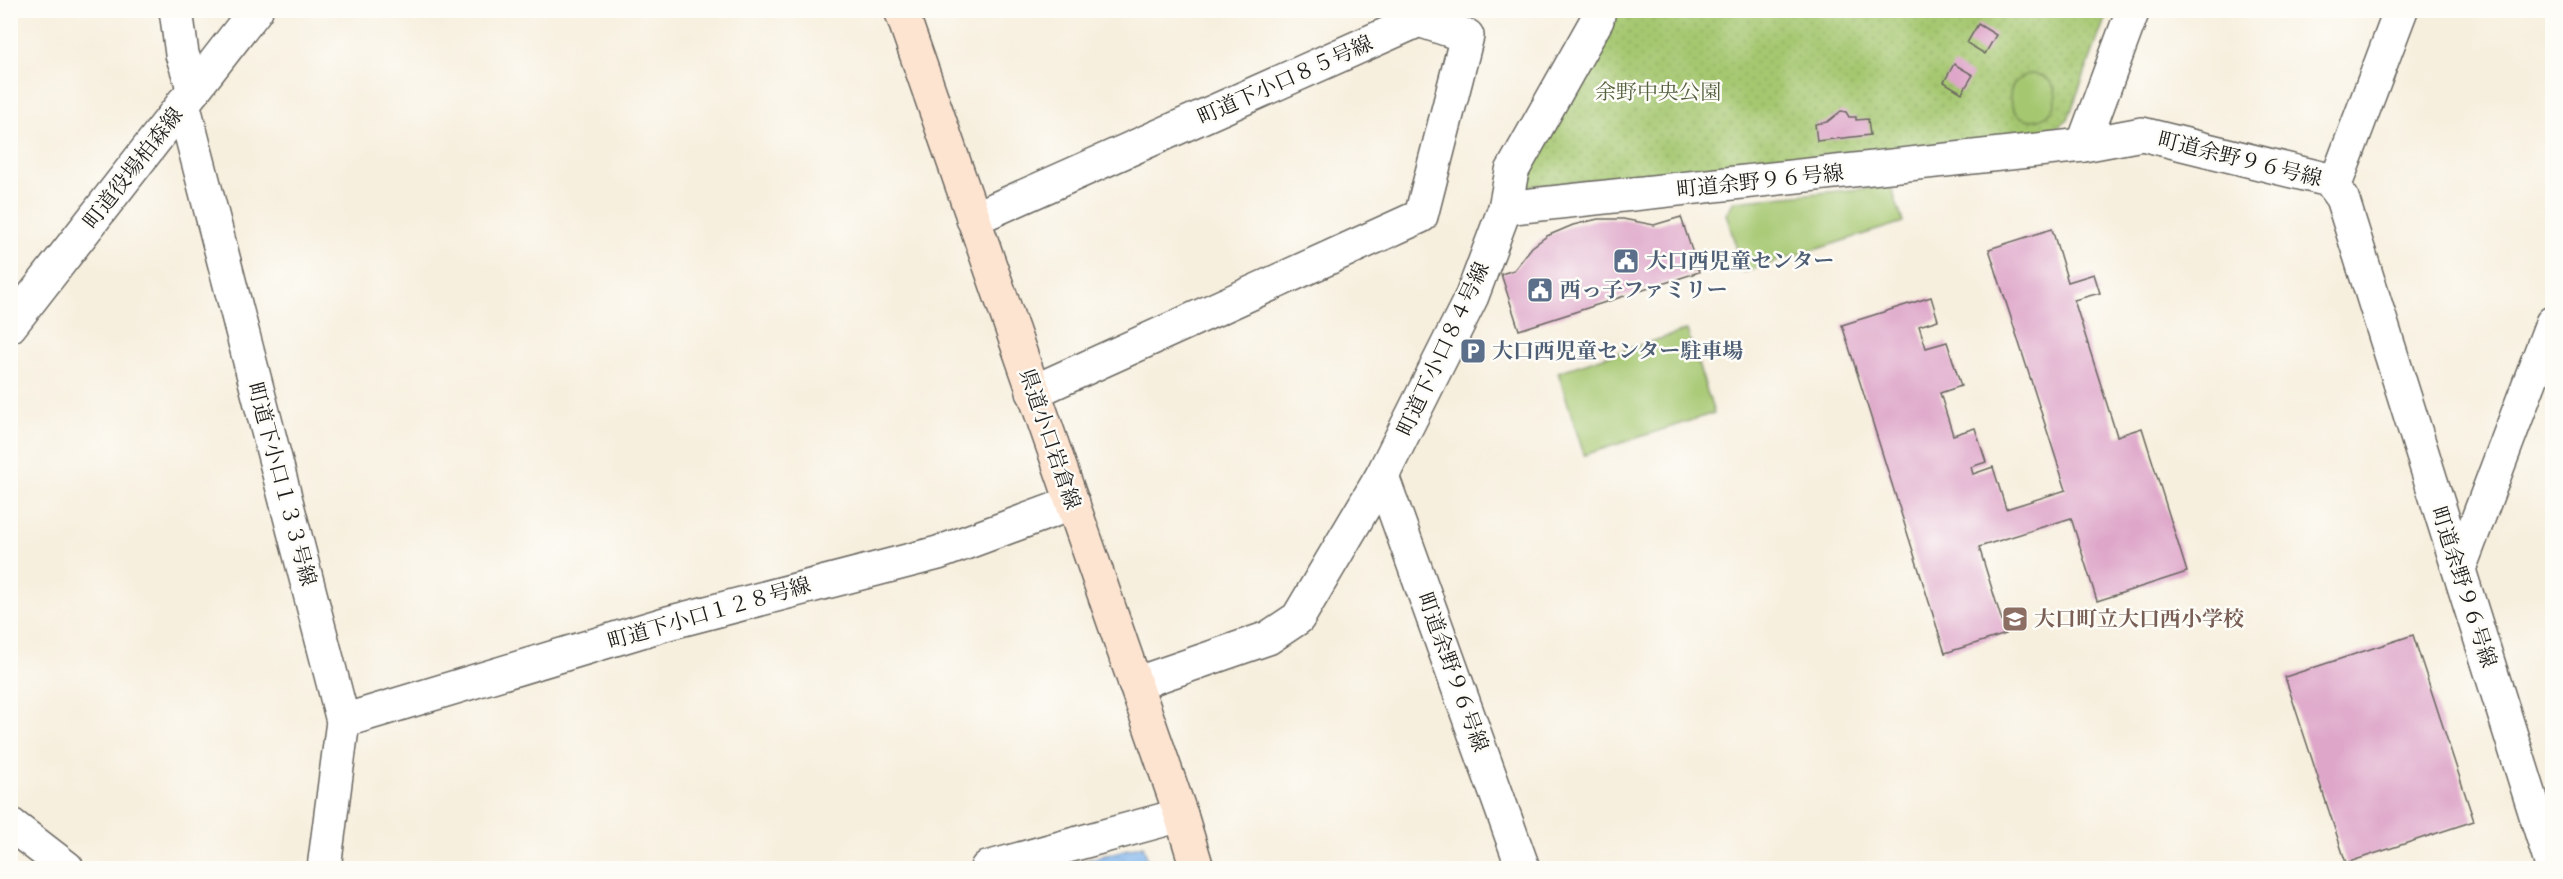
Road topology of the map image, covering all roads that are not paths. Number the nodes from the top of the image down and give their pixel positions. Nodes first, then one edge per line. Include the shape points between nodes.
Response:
1 (176, 10) edge
2 (256, 10) edge
3 (901, 10) edge
4 (1599, 10) edge
5 (2133, 10) edge
6 (2401, 10) edge
7 (188, 96) junction
8 (2083, 145) junction
9 (2335, 185) junction
10 (1505, 208) junction
11 (973, 219) junction
12 (2553, 323) edge
13 (10, 326) edge
14 (1033, 392) junction
15 (1382, 476) junction
16 (1072, 503) junction
17 (2458, 569) junction
18 (1135, 684) junction
19 (344, 721) junction
20 (1181, 815) junction
21 (10, 824) edge
22 (2553, 866) edge
23 (67, 868) edge
24 (324, 868) edge
25 (987, 868) edge
26 (1197, 868) edge
27 (1523, 868) edge

1 - 7 street, 町道下小口１３３号線
2 - 7 street, 町道役場柏森線
3 - 11 main road, 県道小口岩倉線
4 - 10 street, 町道下小口８４号線 via 1512,171
5 - 8 street
6 - 9 street
7 - 13 street, 町道役場柏森線
7 - 19 street, 町道下小口１３３号線
8 - 9 street, 町道余野９６号線 via 2142,134 2323,176
8 - 10 street, 町道余野９６号線
9 - 17 street, 町道余野９６号線
10 - 15 street, 町道下小口８４号線 via 1472,296
11 - 14 main road, 県道小口岩倉線
11 - 14 street, 町道下小口８５号線 via 1419,20 1467,36 1421,216
12 - 17 street
14 - 16 main road, 県道小口岩倉線
15 - 18 street, 町道下小口８４号線 via 1298,618 1287,628
15 - 27 street, 町道余野９６号線
16 - 18 main road, 県道小口岩倉線
16 - 19 street, 町道下小口１２８号線 via 938,553 668,623
17 - 22 street, 町道余野９６号線
18 - 20 main road, 県道小口岩倉線
19 - 24 street, 町道下小口１３３号線
20 - 25 street
20 - 26 main road, 県道小口岩倉線
21 - 23 street

